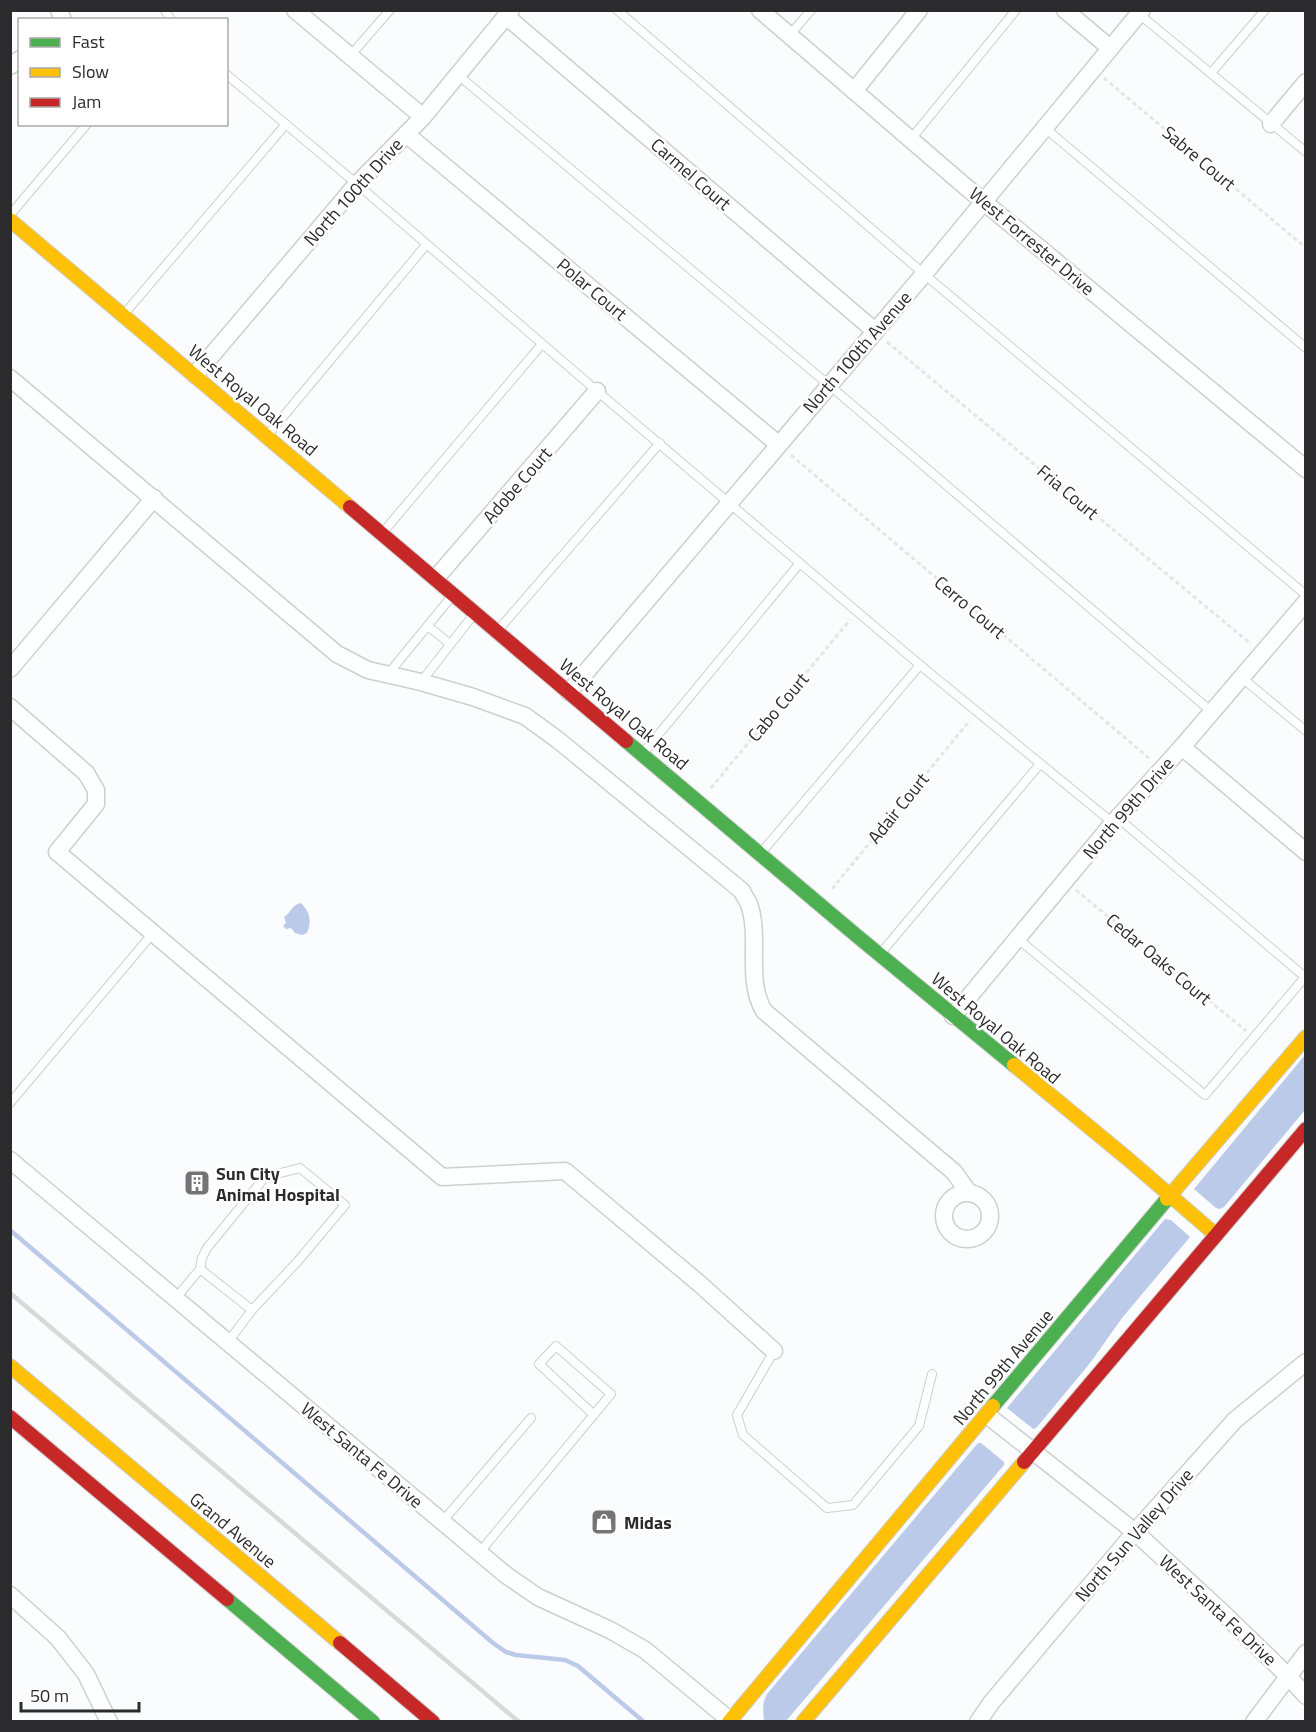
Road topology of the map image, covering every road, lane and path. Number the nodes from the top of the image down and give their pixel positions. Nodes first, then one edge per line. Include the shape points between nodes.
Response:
1 (295, 10) edge
2 (390, 10) edge
3 (617, 10) edge
4 (760, 10) edge
5 (811, 10) edge
6 (919, 10) edge
7 (1016, 10) edge
8 (1065, 10) edge
9 (1265, 10) edge
10 (1141, 12) edge
11 (509, 13) edge
12 (789, 36) junction
13 (1110, 48) junction
14 (351, 56) junction
15 (1093, 69) junction
16 (1211, 73) junction
17 (458, 75) junction
18 (228, 76) edge
19 (1305, 82) edge
20 (854, 91) junction
21 (423, 117) junction
22 (286, 124) junction
23 (1271, 124) junction
24 (85, 126) edge
25 (1045, 128) junction
26 (406, 134) junction
27 (911, 139) junction
28 (1305, 153) edge
29 (357, 184) junction
30 (984, 202) junction
31 (10, 215) edge
32 (10, 220) edge
33 (426, 245) junction
34 (1305, 248) edge
35 (924, 274) junction
36 (124, 315) junction
37 (875, 331) junction
38 (542, 344) junction
39 (1305, 348) edge
40 (195, 375) junction
41 (10, 378) edge
42 (829, 386) junction
43 (597, 391) junction
44 (267, 436) junction
45 (660, 443) junction
46 (778, 444) junction
47 (1305, 469) edge
48 (154, 498) junction
49 (729, 502) junction
50 (383, 533) junction
51 (800, 563) junction
52 (436, 578) junction
53 (454, 594) junction
54 (1305, 595) edge
55 (1305, 602) edge
56 (476, 611) junction
57 (857, 612) junction
58 (428, 626) junction
59 (498, 631) junction
60 (450, 644) junction
61 (1262, 653) junction
62 (920, 665) junction
63 (10, 669) edge
64 (388, 674) junction
65 (1241, 677) junction
66 (421, 682) junction
67 (569, 692) junction
68 (10, 707) edge
69 (977, 712) junction
70 (1212, 712) junction
71 (1305, 731) edge
72 (1182, 747) junction
73 (643, 753) junction
74 (1040, 764) junction
75 (1162, 769) junction
76 (699, 801) junction
77 (1115, 821) junction
78 (1305, 852) edge
79 (761, 853) junction
80 (1065, 881) junction
81 (820, 904) junction
82 (153, 933) junction
83 (1017, 938) junction
84 (880, 955) junction
85 (953, 1016) junction
86 (1253, 1037) junction
87 (1305, 1037) edge
88 (10, 1103) edge
89 (1305, 1129) edge
90 (10, 1160) edge
91 (969, 1193) dead end
92 (1170, 1195) junction
93 (1216, 1235) junction
94 (200, 1269) junction
95 (176, 1298) junction
96 (252, 1310) junction
97 (228, 1342) junction
98 (774, 1351) joint
99 (1305, 1362) edge
100 (10, 1366) edge
101 (932, 1374) dead end
102 (594, 1415) junction
103 (987, 1415) junction
104 (10, 1417) edge
105 (531, 1418) dead end
106 (1033, 1452) junction
107 (442, 1522) junction
108 (1135, 1532) junction
109 (478, 1554) junction
110 (10, 1595) edge
111 (1305, 1653) edge
112 (1288, 1676) junction
113 (1305, 1696) edge
114 (730, 1721) edge
115 (109, 1722) edge
116 (373, 1722) edge
117 (433, 1722) edge
118 (803, 1722) edge
119 (978, 1722) edge
120 (1254, 1722) edge

1 - 14 street
2 - 14 lane
3 - 35 lane
4 - 12 street, West Forrester Drive
5 - 12 lane
6 - 20 street
7 - 27 lane
8 - 13 street
9 - 16 lane
10 - 13 street, North 100th Avenue
10 - 16 lane
11 - 17 street, North 100th Drive
11 - 37 street, Carmel Court
12 - 20 street, West Forrester Drive
13 - 15 street, North 100th Avenue
14 - 21 street
15 - 25 street, North 100th Avenue
15 - 34 path, Sabre Court
16 - 23 lane
17 - 21 street, North 100th Drive
17 - 42 lane
18 - 22 lane
19 - 23 street
20 - 27 street, West Forrester Drive
21 - 26 street, North 100th Drive
22 - 29 lane
22 - 36 lane
23 - 28 lane
24 - 31 lane
25 - 30 street, North 100th Avenue
25 - 39 lane
26 - 29 street, North 100th Drive
26 - 46 street, Polar Court
27 - 30 street, West Forrester Drive
29 - 33 lane
29 - 40 street, North 100th Drive
30 - 35 street, North 100th Avenue
30 - 47 street, West Forrester Drive
32 - 36 main road, West Royal Oak Road
33 - 38 lane
33 - 44 lane
35 - 37 street, North 100th Avenue
35 - 54 lane
36 - 40 main road, West Royal Oak Road
37 - 42 street, North 100th Avenue
37 - 61 path, Fria Court
38 - 43 lane
38 - 50 lane
40 - 44 main road, West Royal Oak Road
41 - 48 street
42 - 46 street, North 100th Avenue
42 - 70 lane
43 - 45 lane
43 - 52 street, Adobe Court
44 - 50 main road, West Royal Oak Road
45 - 49 lane
45 - 59 lane
46 - 49 street, North 100th Avenue
46 - 75 path, Cerro Court
48 - 63 street
48 - 64 street via 337,654 368,670
49 - 51 lane
49 - 67 street, North 100th Avenue
50 - 52 main road, West Royal Oak Road
51 - 57 lane
51 - 73 lane
52 - 53 main road, West Royal Oak Road
53 - 56 main road, West Royal Oak Road
53 - 58 lane
55 - 61 street, North 99th Drive
56 - 59 main road, West Royal Oak Road
56 - 60 lane
57 - 62 lane
57 - 76 path, Cabo Court
58 - 60 lane
58 - 64 lane
59 - 67 main road, West Royal Oak Road
60 - 66 lane
61 - 65 street, North 99th Drive
62 - 69 lane
62 - 79 lane
64 - 66 street
65 - 70 street, North 99th Drive
65 - 71 lane
66 - 91 street via 525,716 742,891 749,906 755,983 764,1011 954,1172
67 - 73 main road, West Royal Oak Road
68 - 82 street via 86,773 96,790 96,804 57,852
69 - 74 lane
69 - 81 path, Adair Court
70 - 72 street, North 99th Drive
72 - 75 street, North 99th Drive
72 - 78 street
73 - 76 main road, West Royal Oak Road
74 - 77 lane
74 - 84 lane
75 - 77 street, North 99th Drive
76 - 79 main road, West Royal Oak Road
77 - 80 street, North 99th Drive
77 - 86 lane via 1305,977
79 - 81 main road, West Royal Oak Road
80 - 83 street, North 99th Drive
80 - 86 path, Cedar Oaks Court
81 - 84 main road, West Royal Oak Road
82 - 88 lane
82 - 98 street via 442,1177 565,1171
83 - 85 street, North 99th Drive
83 - 86 lane via 1205,1095
84 - 85 main road, West Royal Oak Road
85 - 92 main road, West Royal Oak Road
87 - 92 main road, North 99th Avenue
89 - 93 main road
90 - 95 street, West Santa Fe Drive
92 - 93 main road, West Royal Oak Road
92 - 103 main road, North 99th Avenue
93 - 106 main road
94 - 95 lane
94 - 96 lane
94 - 96 lane via 207,1248 265,1177 300,1168 345,1205
95 - 97 street, West Santa Fe Drive
96 - 97 lane
97 - 107 street, West Santa Fe Drive
98 - 101 lane via 737,1414 742,1435 827,1508 853,1505 919,1426
99 - 108 street, North Sun Valley Drive via 1235,1420
100 - 117 main road, Grand Avenue
102 - 102 lane via 611,1394 556,1346 539,1364
102 - 109 lane
103 - 106 street, West Santa Fe Drive
103 - 114 main road, North 99th Avenue
104 - 116 main road
105 - 107 lane
106 - 108 street, West Santa Fe Drive
106 - 118 main road
107 - 109 street, West Santa Fe Drive
108 - 112 street, West Santa Fe Drive
108 - 119 street, North Sun Valley Drive
109 - 114 street, West Santa Fe Drive via 538,1597 645,1650
110 - 115 street via 58,1638 86,1674
111 - 112 street
112 - 113 street, West Santa Fe Drive
112 - 120 street

